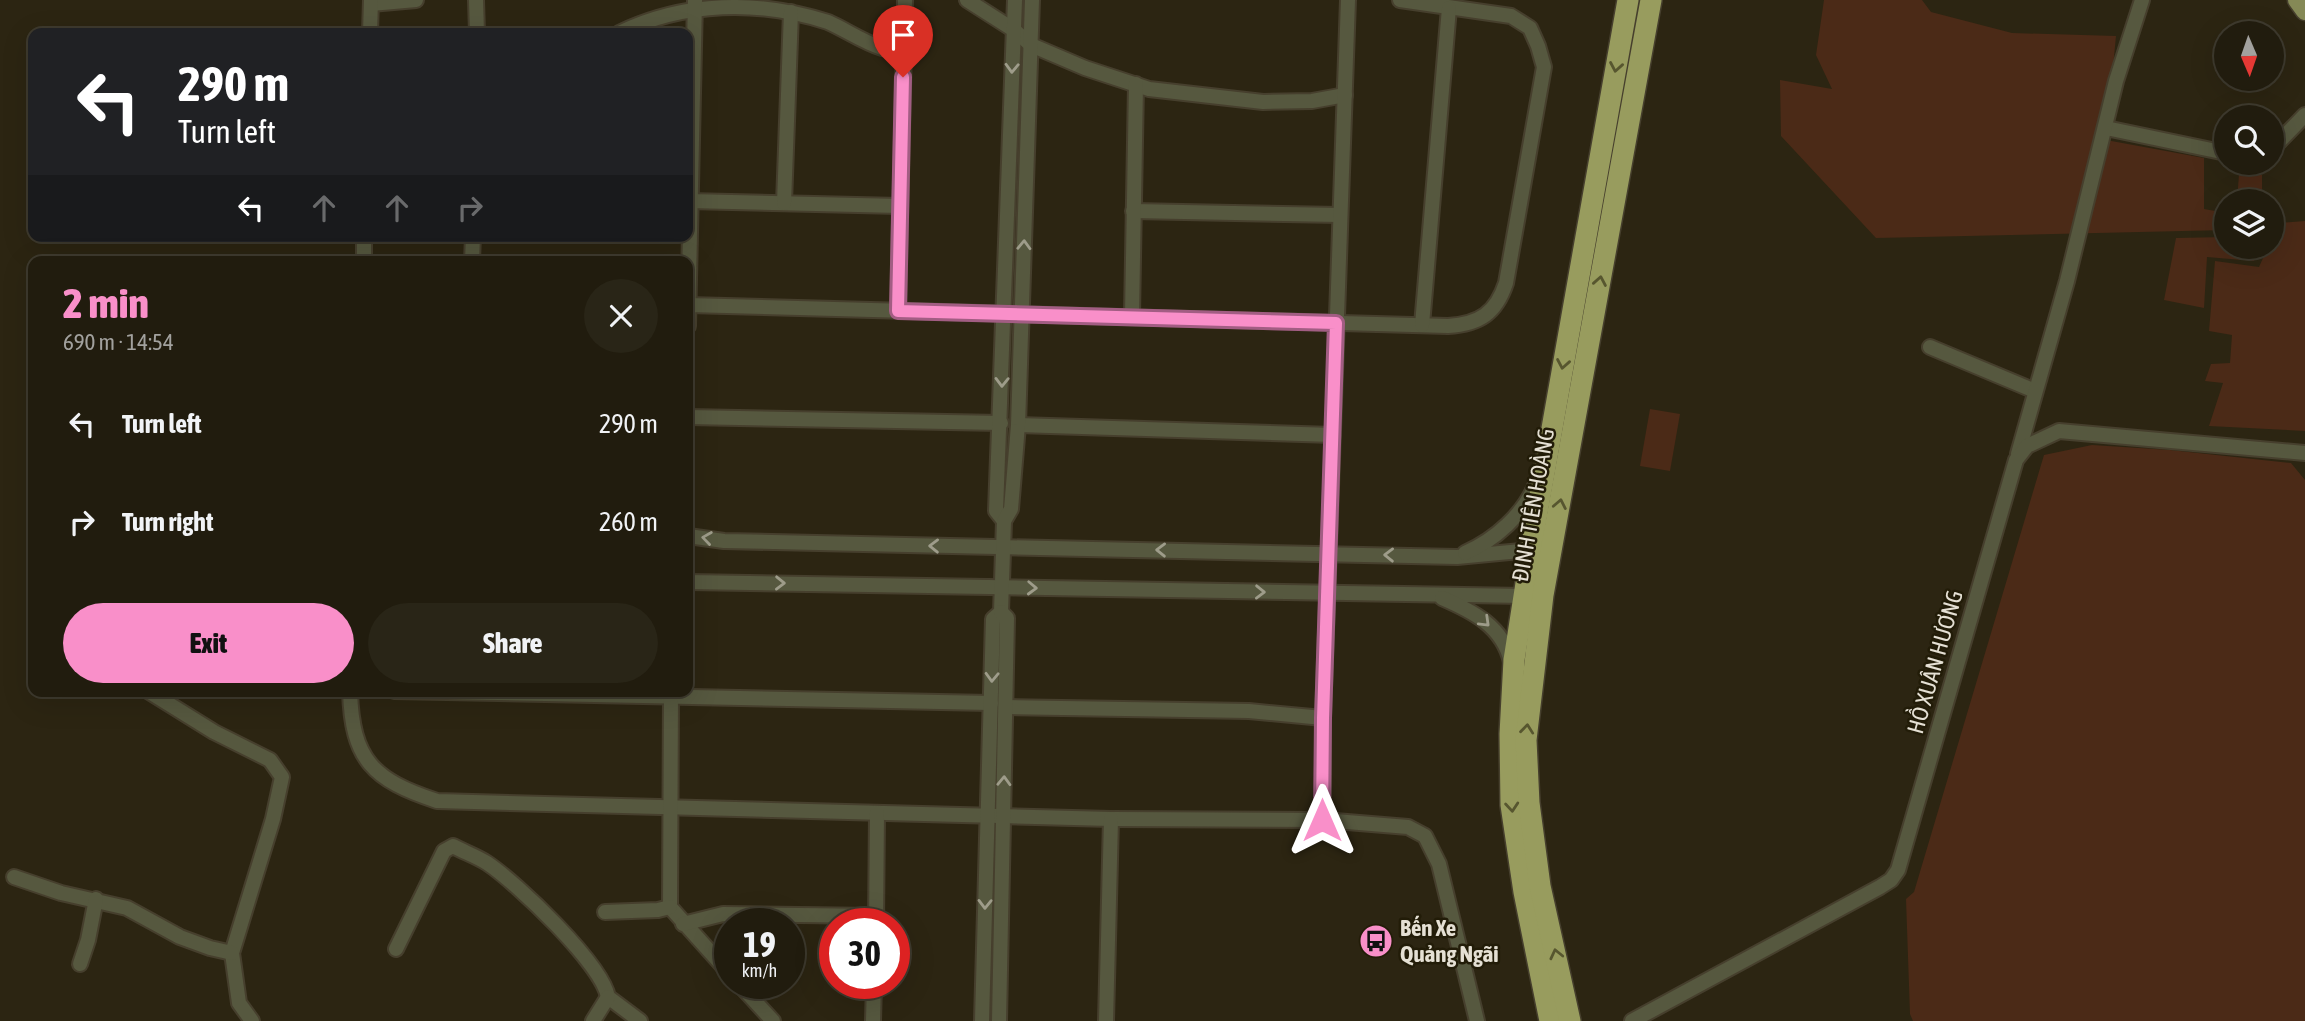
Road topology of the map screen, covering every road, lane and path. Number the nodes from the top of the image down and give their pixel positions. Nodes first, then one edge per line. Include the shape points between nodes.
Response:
1 (416, 0) edge
2 (476, 0) edge
3 (905, 0) edge
4 (967, 0) edge
5 (1015, 0) edge
6 (1032, 0) edge
7 (1348, 0) edge
8 (1400, 0) edge
9 (1628, 0) edge
10 (1651, 0) edge
11 (2142, 0) edge
12 (2297, 0) edge
13 (371, 2) edge
14 (695, 4) edge
15 (1449, 8) junction
16 (2305, 11) edge
17 (791, 12) junction
18 (370, 28) edge
19 (477, 28) edge
20 (631, 28) edge
21 (1014, 30) junction
22 (1031, 45) junction
23 (903, 50) junction
24 (693, 70) edge
25 (1136, 85) junction
26 (1345, 95) junction
27 (2305, 115) edge
28 (2106, 128) junction
29 (2284, 134) edge
30 (2214, 150) edge
31 (693, 201) edge
32 (783, 204) junction
33 (900, 206) junction
34 (1133, 211) junction
35 (1340, 215) junction
36 (693, 305) edge
37 (898, 311) junction
38 (1022, 313) junction
39 (1003, 314) junction
40 (1132, 316) junction
41 (1336, 323) junction
42 (1422, 325) junction
43 (1930, 347) dead end
44 (2035, 391) junction
45 (693, 417) edge
46 (1001, 423) junction
47 (1018, 425) junction
48 (1333, 435) junction
49 (2305, 453) edge
50 (1547, 455) junction
51 (2016, 460) junction
52 (1004, 521) junction
53 (693, 537) edge
54 (1005, 547) junction
55 (1532, 550) junction
56 (1329, 553) junction
57 (1457, 556) junction
58 (693, 582) edge
59 (1003, 587) junction
60 (1328, 593) junction
61 (1434, 594) junction
62 (1525, 596) junction
63 (1001, 612) junction
64 (1513, 672) junction
65 (693, 696) edge
66 (158, 697) edge
67 (349, 697) edge
68 (671, 697) edge
69 (991, 703) junction
70 (1007, 707) junction
71 (1323, 718) junction
72 (671, 806) junction
73 (877, 813) junction
74 (995, 815) junction
75 (1111, 819) junction
76 (1322, 820) junction
77 (14, 877) dead end
78 (96, 900) junction
79 (670, 907) junction
80 (876, 908) edge
81 (606, 912) dead end
82 (819, 918) edge
83 (683, 924) junction
84 (396, 949) dead end
85 (232, 953) junction
86 (714, 957) edge
87 (80, 964) dead end
88 (608, 998) junction
89 (753, 999) edge
90 (874, 999) edge
91 (637, 1020) edge
92 (252, 1021) edge
93 (593, 1021) edge
94 (774, 1021) edge
95 (873, 1021) edge
96 (982, 1021) edge
97 (999, 1021) edge
98 (1106, 1021) edge
99 (1477, 1021) edge
100 (1550, 1021) edge
101 (1570, 1021) edge
102 (1632, 1021) edge

1 - 13 street
2 - 19 street
3 - 23 street
4 - 21 street
5 - 21 street
6 - 22 street
7 - 26 street
8 - 15 street
9 -> 50 highway, ĐINH TIÊN HOÀNG
101 -> 10 highway, ĐINH TIÊN HOÀNG via 1540,886 1526,740 1544,587
11 - 28 street, HỒ XUÂN HƯƠNG
12 - 16 main road
13 - 18 street
14 - 17 street via 768,6
14 - 20 street
14 - 24 street
15 - 42 street
15 - 42 street via 1511,16 1530,28 1544,67 1500,300 1478,321
17 - 23 street via 826,22 883,49
17 - 32 street
21 - 22 street
21 -> 39 street
22 - 25 street
38 -> 22 street
23 - 33 street
25 - 26 street via 1263,102
25 - 34 street
26 - 35 street
27 - 29 street
28 - 30 street
28 - 44 street, HỒ XUÂN HƯƠNG
31 - 32 street
32 - 33 street
33 - 37 street
34 - 35 street
34 - 40 street
35 - 41 street
36 - 37 street
37 - 39 street
38 - 39 street
38 - 40 street
38 - 47 street
39 -> 46 street
40 - 41 street
41 - 42 street
41 - 48 street
43 - 44 street
44 - 51 street, HỒ XUÂN HƯƠNG
45 - 46 street
46 - 52 street via 996,510
47 - 48 street
47 - 52 street via 1011,509
48 - 56 street
49 - 51 street via 2059,430 2027,446
50 - 55 highway, ĐINH TIÊN HOÀNG
50 - 57 street via 1523,509 1476,548
51 - 102 street, HỒ XUÂN HƯƠNG via 1898,870 1880,887
52 - 54 street
54 -> 53 street
56 -> 54 street
54 - 59 street
55 - 57 street
55 - 62 highway, ĐINH TIÊN HOÀNG
57 -> 56 street
56 - 60 street
58 -> 59 street
59 -> 60 street
59 - 63 street
60 - 61 street
60 - 71 street
61 - 62 street
61 -> 64 street via 1474,612 1488,624 1508,650
62 - 64 highway, ĐINH TIÊN HOÀNG
63 -> 69 street via 993,619
63 - 70 street via 1007,618
64 -> 100 highway, ĐINH TIÊN HOÀNG via 1511,805
65 - 69 street
66 - 85 street via 270,760 282,776
67 - 72 street via 356,744 389,781 412,793 437,801 469,803
68 - 72 street
69 - 74 street
70 - 71 street via 1249,711
74 -> 70 street
71 - 76 street
72 - 73 street
72 - 79 street
73 - 74 street
73 - 80 street
74 - 75 street
74 -> 96 street
74 - 97 street
75 - 76 street
75 - 98 street
76 - 99 street via 1408,827 1425,836 1449,898
77 - 78 street
78 - 85 street via 127,908 191,942
78 - 87 street
79 - 81 street
79 - 83 street
82 - 83 street via 723,914
83 - 86 street
84 - 88 street via 444,851 453,846 487,863 534,902 606,985
85 - 92 street via 239,1003
88 - 91 street
88 - 93 street
89 - 94 street
90 - 95 street

